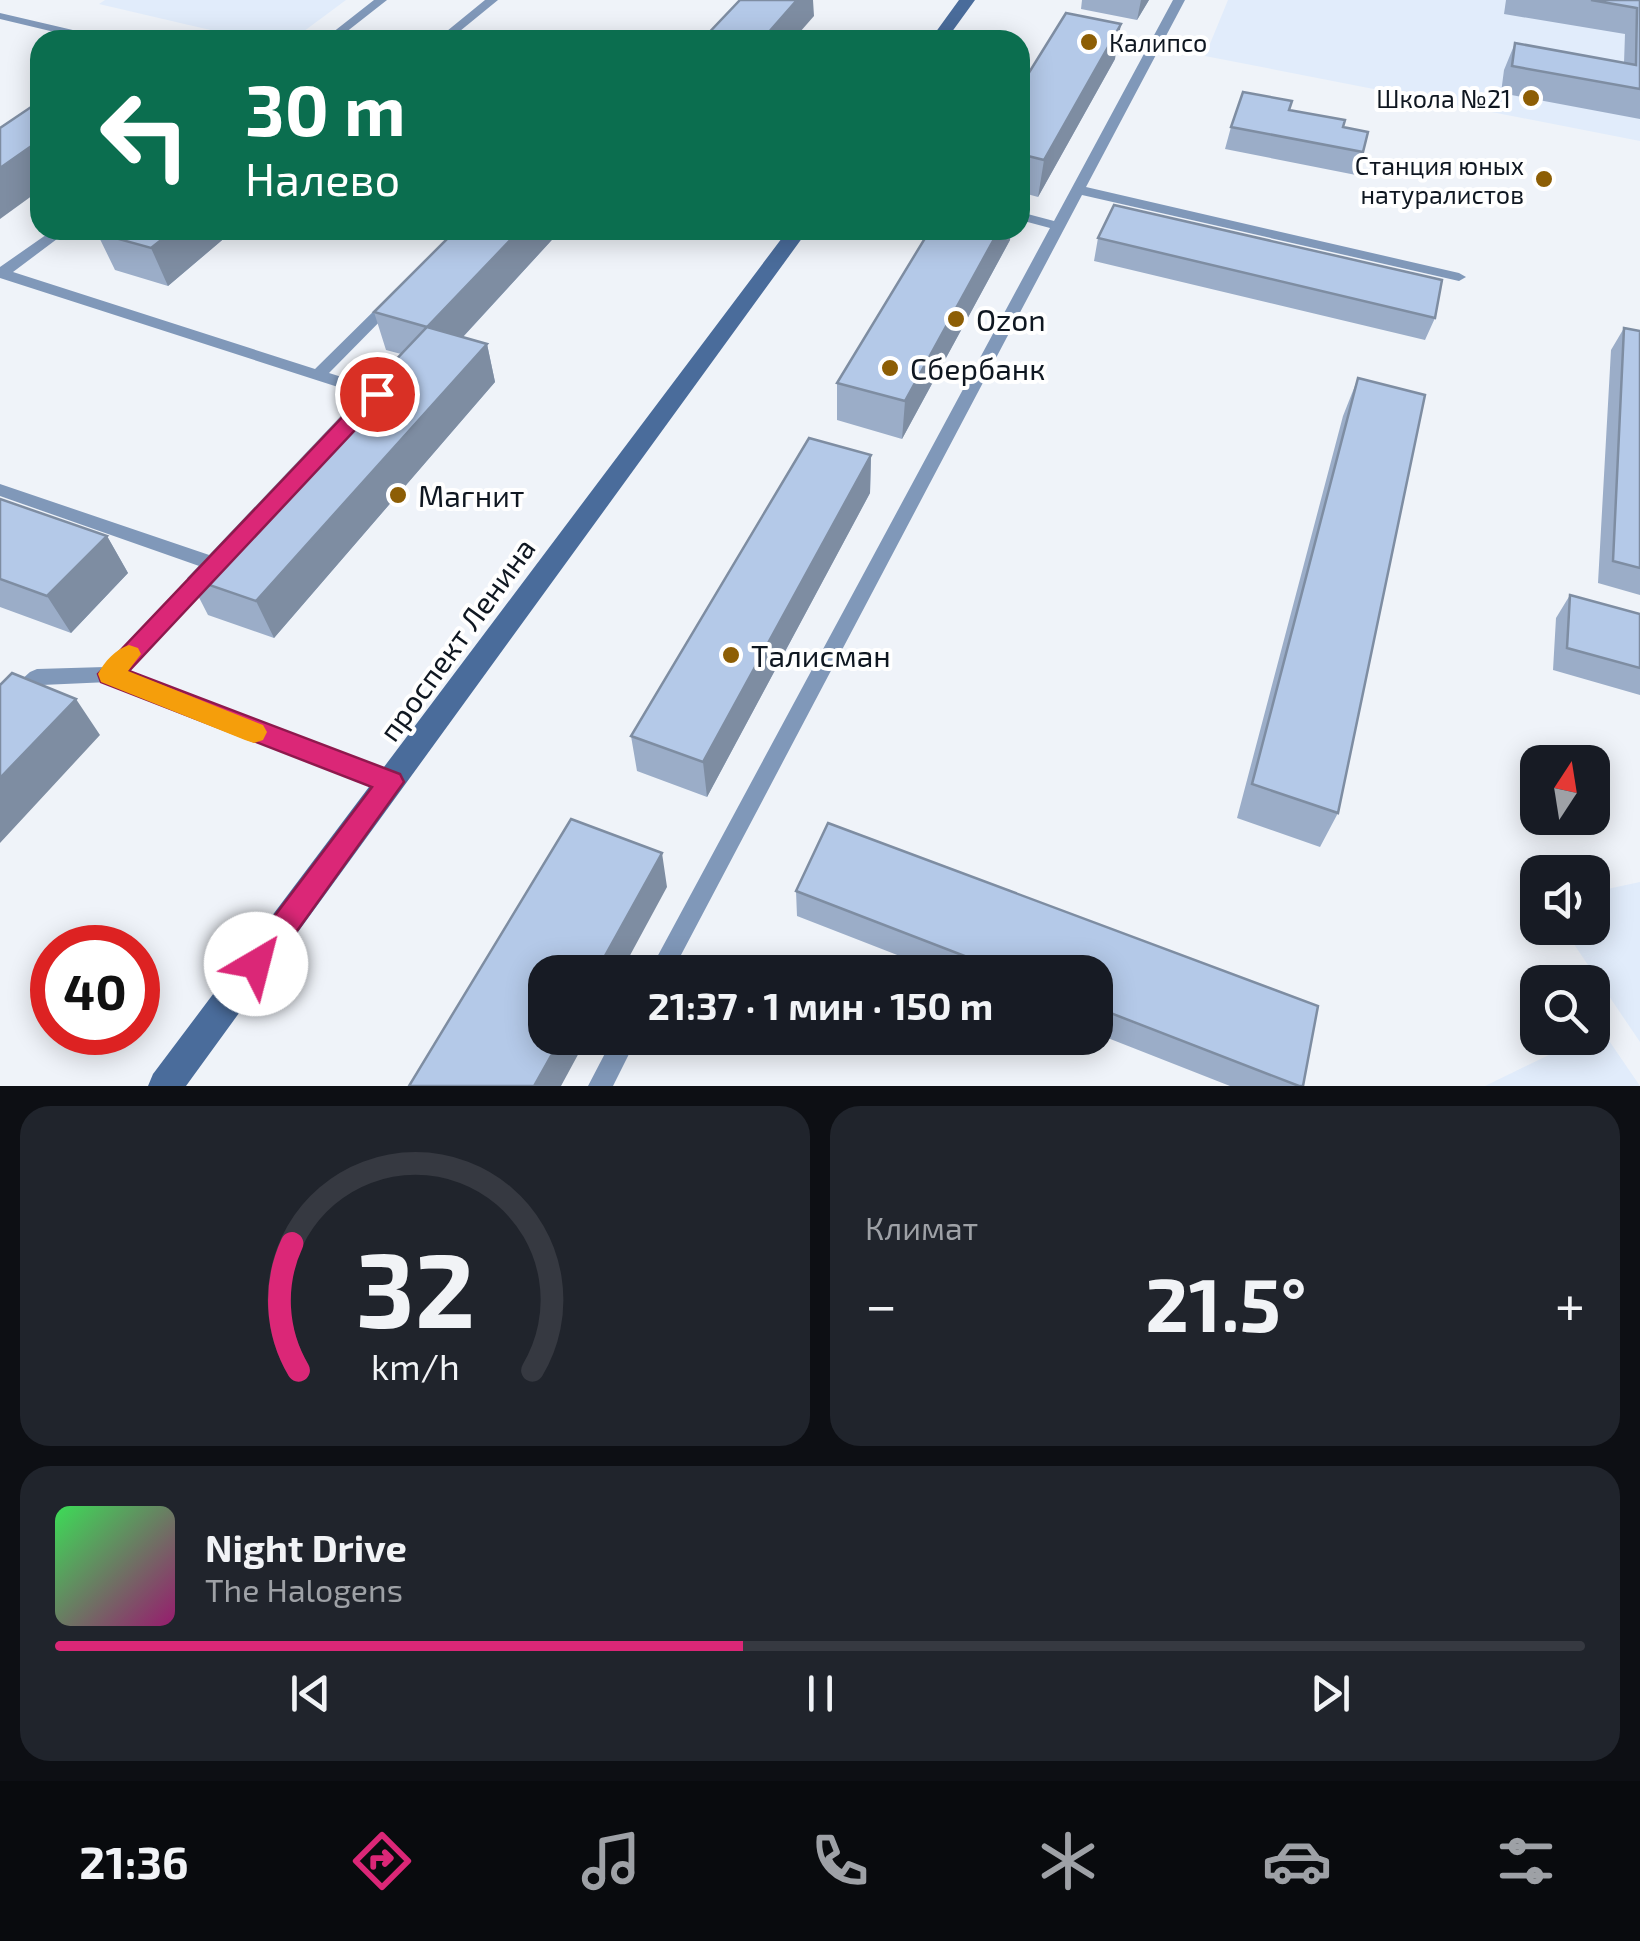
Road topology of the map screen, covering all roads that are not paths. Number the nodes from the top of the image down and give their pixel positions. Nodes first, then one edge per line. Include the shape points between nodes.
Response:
1 (381, 0) edge
2 (492, 0) edge
3 (967, 0) edge
4 (1179, 0) edge
5 (0, 16) edge
6 (60, 30) edge
7 (342, 30) edge
8 (454, 30) edge
9 (945, 30) edge
10 (1078, 190) junction
11 (1030, 218) edge
12 (1060, 226) junction
13 (48, 240) edge
14 (791, 240) edge
15 (1, 273) edge
16 (1460, 277) dead end
17 (410, 283) edge
18 (318, 375) junction
19 (350, 422) edge
20 (0, 490) edge
21 (229, 550) edge
22 (216, 564) junction
23 (110, 674) junction
24 (0, 711) edge
25 (391, 782) junction
26 (669, 955) edge
27 (617, 1055) edge
28 (165, 1086) edge
29 (600, 1086) edge

1 - 7 lane
2 - 8 lane
3 - 9 street
4 - 10 lane
5 - 6 lane
10 - 12 lane
10 - 16 lane
11 - 12 lane
12 - 26 lane
13 - 15 lane
14 - 25 street, проспект Ленина
15 - 18 lane
17 - 18 lane
18 - 19 lane via 377,394
20 - 22 lane
21 - 22 lane
22 - 23 lane
23 - 24 lane via 37,676
23 - 25 lane
25 - 28 street, проспект Ленина
27 - 29 lane

